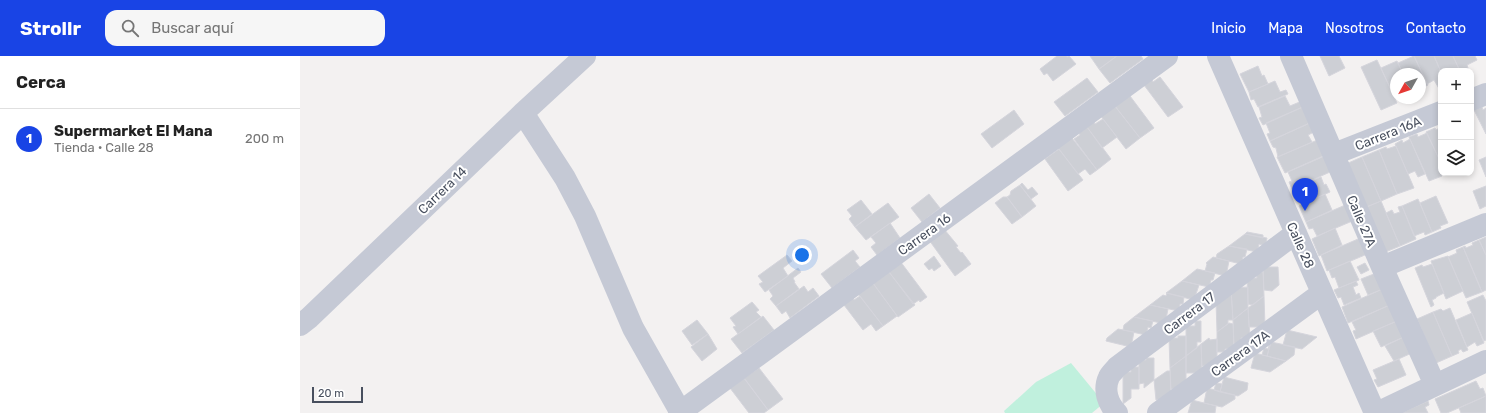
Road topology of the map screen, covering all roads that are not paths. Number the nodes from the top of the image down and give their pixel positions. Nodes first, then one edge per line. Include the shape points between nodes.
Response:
1 (585, 56) edge
2 (1167, 56) edge
3 (1218, 56) edge
4 (1291, 56) edge
5 (1486, 94) edge
6 (1474, 99) edge
7 (523, 113) junction
8 (1438, 113) edge
9 (1334, 154) junction
10 (1486, 224) edge
11 (1296, 233) junction
12 (1382, 267) junction
13 (1322, 293) junction
14 (300, 325) edge
15 (1484, 367) edge
16 (1436, 385) junction
17 (1112, 411) edge
18 (680, 413) edge
19 (1158, 413) edge
20 (1376, 413) edge

1 - 7 street, Carrera 14
2 - 18 street, Carrera 16
3 - 11 street, Calle 28
4 - 9 street, Calle 27A
5 - 6 street
7 - 14 street, Carrera 14
7 - 18 street via 565,178 582,210 633,328
8 - 9 street, Carrera 16A
9 - 12 street, Calle 27A
10 - 12 street
11 - 13 street, Calle 28
11 - 17 street, Carrera 17 via 1117,367 1109,376 1106,389
12 - 16 street, Calle 27A
13 - 19 street, Carrera 17A
13 - 20 street, Calle 28
15 - 16 street
16 - 20 street

